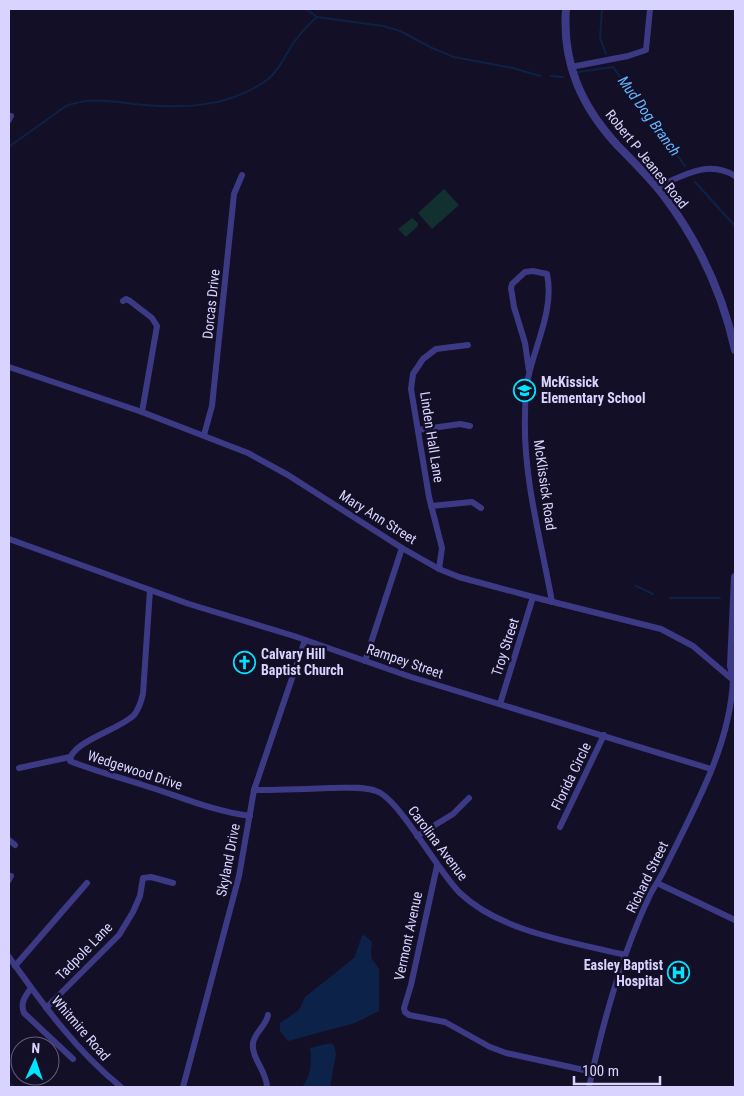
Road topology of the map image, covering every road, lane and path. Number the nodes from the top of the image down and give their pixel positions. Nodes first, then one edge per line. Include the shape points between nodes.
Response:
1 (566, 9) edge
2 (650, 9) edge
3 (570, 67) junction
4 (242, 176) dead end
5 (735, 176) edge
6 (657, 187) junction
7 (123, 301) dead end
8 (468, 345) dead end
9 (735, 350) edge
10 (9, 366) edge
11 (529, 371) junction
12 (142, 412) junction
13 (470, 426) dead end
14 (418, 430) junction
15 (204, 435) junction
16 (431, 506) junction
17 (481, 508) dead end
18 (9, 538) edge
19 (402, 548) junction
20 (439, 569) junction
21 (735, 577) edge
22 (150, 590) junction
23 (533, 597) junction
24 (552, 602) junction
25 (305, 640) junction
26 (365, 661) junction
27 (733, 666) edge
28 (734, 681) edge
29 (500, 704) junction
30 (604, 735) junction
31 (70, 757) junction
32 (19, 768) dead end
33 (711, 769) junction
34 (254, 790) junction
35 (469, 798) dead end
36 (250, 816) junction
37 (560, 827) dead end
38 (417, 836) junction
39 (9, 840) edge
40 (15, 845) dead end
41 (437, 866) junction
42 (87, 883) dead end
43 (173, 883) dead end
44 (657, 883) junction
45 (735, 920) edge
46 (626, 955) junction
47 (9, 957) edge
48 (15, 966) junction
49 (31, 988) junction
50 (46, 1008) junction
51 (268, 1016) dead end
52 (73, 1059) dead end
53 (592, 1072) junction
54 (121, 1087) edge
55 (183, 1087) edge
56 (267, 1087) edge
57 (589, 1087) edge

1 - 3 street, Robert P Jeanes Road
2 - 3 street via 646,50
3 - 6 street, Robert P Jeanes Road via 589,108 608,135
4 - 15 street, Dorcas Drive via 234,194 212,406
5 - 6 street via 706,168
6 - 9 street, Robert P Jeanes Road via 684,225 710,275 729,322
7 - 12 street via 130,301 157,326
8 - 14 street, Linden Hall Lane via 436,349 412,374 411,389
10 - 12 street, Mary Ann Street
11 - 11 street, McKlissick Road via 544,322 549,289 547,274 533,271 524,272 511,288
11 - 24 street, McKlissick Road via 525,451
12 - 15 street, Mary Ann Street
13 - 14 street via 460,424
14 - 16 street, Linden Hall Lane
15 - 19 street, Mary Ann Street via 269,464
16 - 17 street via 472,502
16 - 20 street, Linden Hall Lane via 442,548
18 - 22 street, Rampey Street
19 - 20 street, Mary Ann Street
19 - 26 street
20 - 23 street, Mary Ann Street
21 - 27 street
22 - 25 street, Rampey Street
22 - 31 street, Wedgewood Drive via 143,694 139,707 127,721 83,745
23 - 24 street, Mary Ann Street
23 - 29 street, Troy Street
24 - 28 street, Mary Ann Street via 661,629 693,646
25 - 26 street, Rampey Street
25 - 34 street, Skyland Drive
26 - 29 street, Rampey Street
27 - 28 street
28 - 33 street, Richard Street via 722,740
29 - 30 street, Rampey Street
30 - 33 street, Rampey Street
30 - 37 street, Florida Circle
31 - 32 street
31 - 36 street, Wedgewood Drive via 70,762 83,767 202,806
33 - 44 street, Richard Street
34 - 36 street, Skyland Drive
34 - 38 street, Carolina Avenue via 351,788 377,791 396,808
35 - 38 street via 453,814
36 - 55 street, Skyland Drive via 237,885
38 - 41 street, Carolina Avenue
39 - 40 street
41 - 46 street, Carolina Avenue via 476,906 514,925 541,935
41 - 53 street, Vermont Avenue via 405,1012 445,1022 506,1053
42 - 48 street
43 - 50 street, Tadpole Lane via 143,878 140,896 119,935
44 - 45 street
44 - 46 street, Richard Street
46 - 53 street, Richard Street via 604,1021
47 - 48 street, Whitmire Road
48 - 49 street, Whitmire Road
49 - 50 street, Whitmire Road
49 - 52 street via 21,1006 24,1012
50 - 54 street, Whitmire Road via 69,1036
51 - 56 street via 253,1044
53 - 57 street, Richard Street

